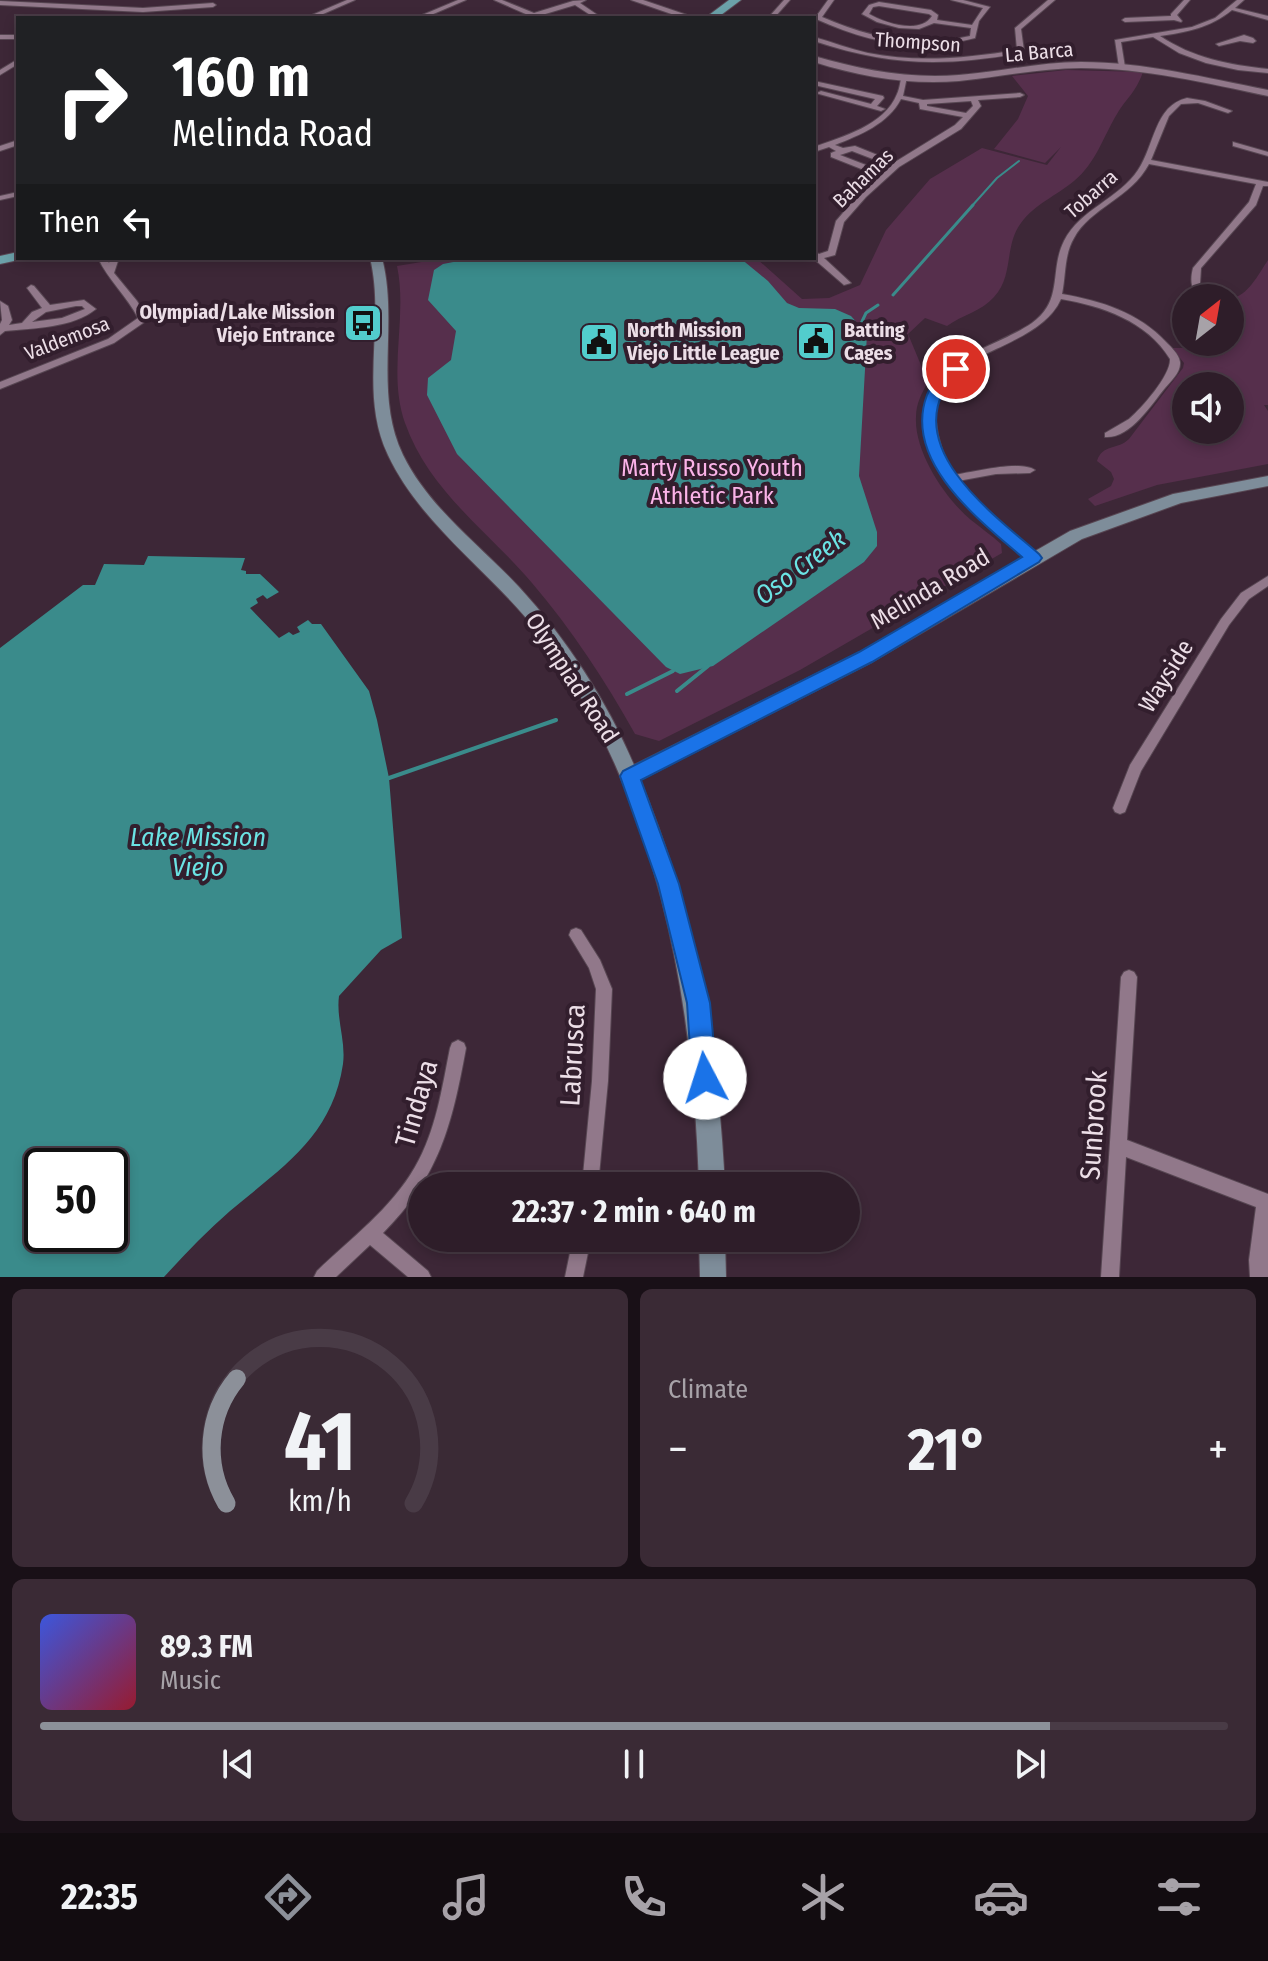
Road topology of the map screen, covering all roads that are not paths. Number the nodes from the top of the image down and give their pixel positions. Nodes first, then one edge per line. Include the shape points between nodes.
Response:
1 (352, 0) edge
2 (463, 0) edge
3 (497, 0) edge
4 (635, 0) edge
5 (736, 0) edge
6 (750, 0) edge
7 (787, 0) edge
8 (831, 0) edge
9 (954, 0) edge
10 (1050, 0) edge
11 (1187, 0) edge
12 (1241, 0) edge
13 (579, 1) edge
14 (0, 3) edge
15 (213, 5) dead end
16 (1230, 8) junction
17 (156, 9) junction
18 (154, 16) edge
19 (313, 16) edge
20 (423, 16) edge
21 (529, 16) edge
22 (597, 16) edge
23 (686, 16) edge
24 (713, 16) edge
25 (728, 16) edge
26 (773, 16) edge
27 (1175, 18) junction
28 (1268, 18) edge
29 (1125, 20) dead end
30 (933, 21) junction
31 (975, 27) junction
32 (1193, 29) junction
33 (1155, 36) junction
34 (816, 40) edge
35 (894, 42) junction
36 (1256, 43) dead end
37 (1219, 44) dead end
38 (884, 58) junction
39 (816, 60) edge
40 (961, 62) junction
41 (1122, 67) junction
42 (1268, 71) edge
43 (904, 77) junction
44 (975, 77) junction
45 (816, 84) edge
46 (830, 87) junction
47 (818, 93) edge
48 (1268, 93) edge
49 (1020, 95) dead end
50 (900, 97) junction
51 (974, 98) junction
52 (923, 102) junction
53 (872, 107) junction
54 (889, 111) junction
55 (1228, 111) dead end
56 (969, 116) junction
57 (828, 144) junction
58 (1236, 144) dead end
59 (816, 149) edge
60 (842, 151) junction
61 (1268, 154) edge
62 (1147, 161) junction
63 (896, 165) junction
64 (884, 175) junction
65 (1264, 184) edge
66 (816, 256) edge
67 (816, 257) edge
68 (103, 260) edge
69 (114, 260) edge
70 (376, 260) edge
71 (110, 273) junction
72 (847, 283) dead end
73 (1196, 284) edge
74 (31, 288) dead end
75 (1060, 296) junction
76 (0, 304) edge
77 (48, 309) junction
78 (25, 326) junction
79 (2, 330) edge
80 (0, 386) edge
81 (1109, 435) dead end
82 (1030, 470) dead end
83 (951, 479) junction
84 (1268, 481) edge
85 (1033, 558) junction
86 (1268, 580) edge
87 (630, 776) junction
88 (1120, 808) dead end
89 (576, 935) dead end
90 (1129, 977) dead end
91 (458, 1048) dead end
92 (1117, 1145) junction
93 (591, 1172) edge
94 (711, 1172) edge
95 (1267, 1203) edge
96 (369, 1233) junction
97 (579, 1252) edge
98 (712, 1252) edge
99 (323, 1277) edge
100 (422, 1277) edge
101 (574, 1277) edge
102 (713, 1277) edge
103 (1110, 1277) edge
104 (1259, 1277) edge

1 - 19 street
2 - 20 street
3 - 21 street
4 - 23 street
5 - 24 main road
6 - 25 main road
7 - 26 street
8 - 35 street via 818,18
9 - 31 street via 987,7
10 - 40 street, Thompson via 1018,28 1021,51
11 - 27 street via 1174,11
12 - 16 street
13 - 21 street
13 - 22 street
14 - 17 street
15 - 17 street
16 - 28 street
16 - 32 street
17 - 18 street
27 - 29 street
27 - 32 street
30 - 30 street via 904,26 865,15 879,4 931,12
30 - 31 street
31 - 35 street via 973,37
32 - 33 street
33 - 41 street via 1117,41
33 - 42 street via 1203,61
34 - 38 street, Thompson
35 - 38 street
36 - 37 street
38 - 40 street, Thompson
39 - 43 street, La Barca
40 - 44 street
41 - 44 street, La Barca via 1051,66
41 - 48 street, La Barca
43 - 44 street, La Barca
43 - 50 street
45 - 46 street
46 - 47 street
46 - 53 street via 880,98
47 - 53 street
49 - 51 street
50 - 52 street
50 - 54 street
51 - 52 street
51 - 56 street via 977,106
52 - 56 street via 923,107
53 - 54 street
54 - 57 street
55 - 62 street, Tobarra via 1185,100 1177,104 1156,134
56 - 63 street, Bahamas
57 - 59 street
57 - 60 street
58 - 61 street
60 - 63 street via 852,148
60 - 64 street via 834,155
62 - 65 street
62 - 75 street, Tobarra via 1128,186 1069,238
63 - 64 street, Bahamas
64 - 66 street, Bahamas via 840,221 832,253
65 - 73 street via 1197,268
67 - 72 street
68 - 71 street
69 - 71 street
70 - 87 main road, Olympiad Road via 384,292 379,391 395,454 421,494 548,632
71 - 80 street, Valdemosa via 143,319 117,339
74 - 77 street
75 - 81 street via 1125,315 1157,336 1173,356 1170,375 1135,422
75 - 83 street via 1044,318 956,369 938,387 930,406 930,434
76 - 79 street via 6,312
77 - 78 street via 33,314
77 - 78 street via 84,303 91,309
78 - 79 street
82 - 83 street
83 - 85 street via 984,517
84 - 85 main road, Melinda Road via 1128,514
85 - 87 main road, Melinda Road via 866,657
86 - 88 street, Wayside via 1245,596 1225,622 1135,769
87 - 94 main road, Olympiad Road via 669,884 698,1003
89 - 93 street, Labrusca via 604,989
90 - 92 street, Sunbrook
91 - 96 street, Tindaya via 448,1103 430,1155 403,1199
92 - 95 street
92 - 103 street, Sunbrook
95 - 104 street
96 - 99 street, Tindaya
96 - 100 street
97 - 101 street
98 - 102 main road

